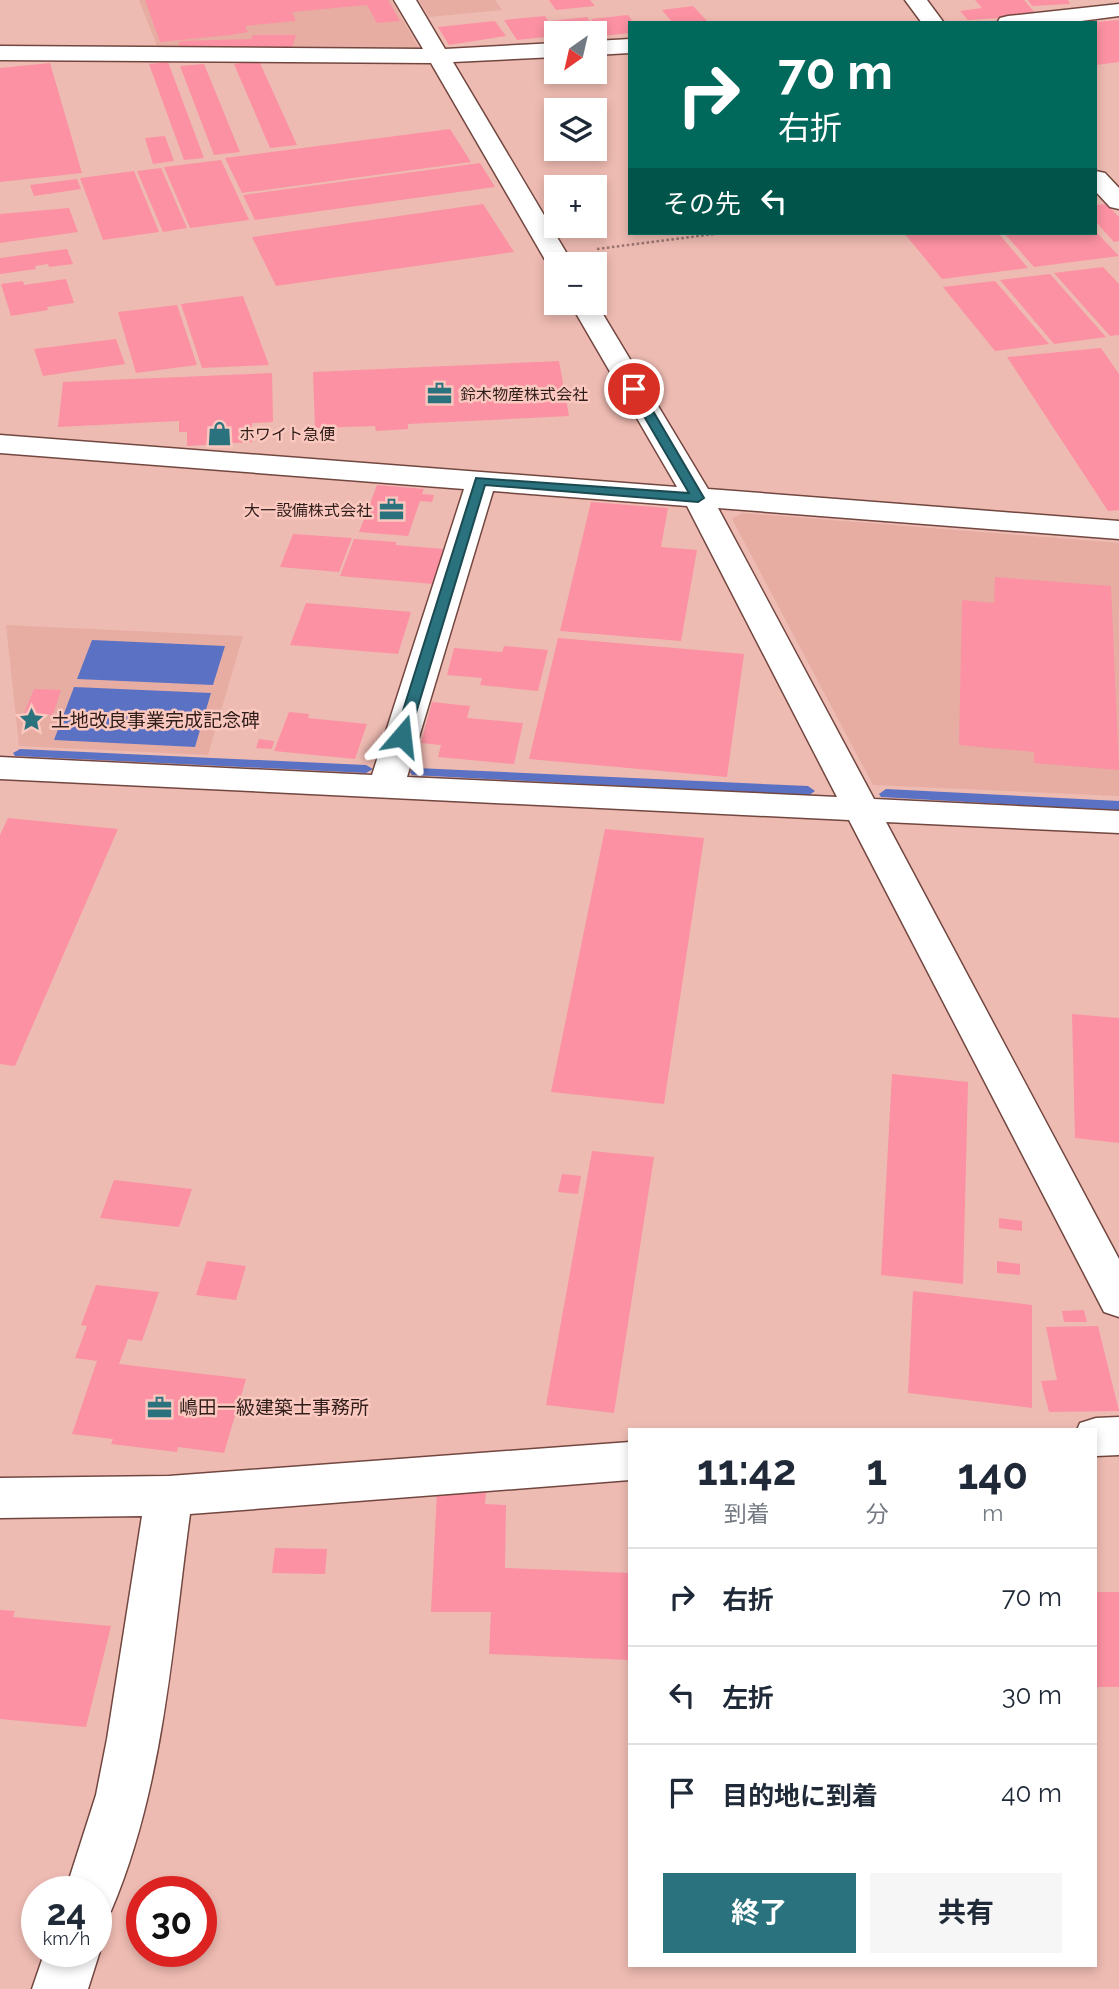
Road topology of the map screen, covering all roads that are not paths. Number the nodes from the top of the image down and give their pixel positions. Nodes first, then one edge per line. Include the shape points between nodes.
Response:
1 (405, 0) edge
2 (916, 0) edge
3 (1119, 10) edge
4 (932, 21) edge
5 (1025, 21) edge
6 (628, 46) edge
7 (607, 47) edge
8 (544, 51) edge
9 (0, 53) edge
10 (437, 56) junction
11 (1097, 179) edge
12 (1119, 202) edge
13 (553, 252) edge
14 (590, 315) edge
15 (0, 444) edge
16 (481, 481) junction
17 (698, 498) junction
18 (1119, 530) edge
19 (0, 768) edge
20 (386, 787) junction
21 (860, 810) junction
22 (1119, 822) edge
23 (1119, 1300) edge
24 (1119, 1436) edge
25 (1097, 1437) edge
26 (628, 1461) edge
27 (169, 1496) junction
28 (0, 1498) edge
29 (97, 1876) edge
30 (68, 1967) edge
31 (60, 1989) edge

1 - 10 street
2 - 4 street
3 - 5 street
6 - 7 street
8 - 10 street
9 - 10 street
10 - 13 street
11 - 12 street
14 - 17 street
15 - 16 street
16 - 17 street
16 - 20 street
17 - 18 street
17 - 21 street
19 - 20 street
20 - 21 street
21 - 22 street
21 - 23 street
24 - 25 street
26 - 27 street
27 - 28 street
27 - 29 street via 133,1739 122,1796
30 - 31 street

